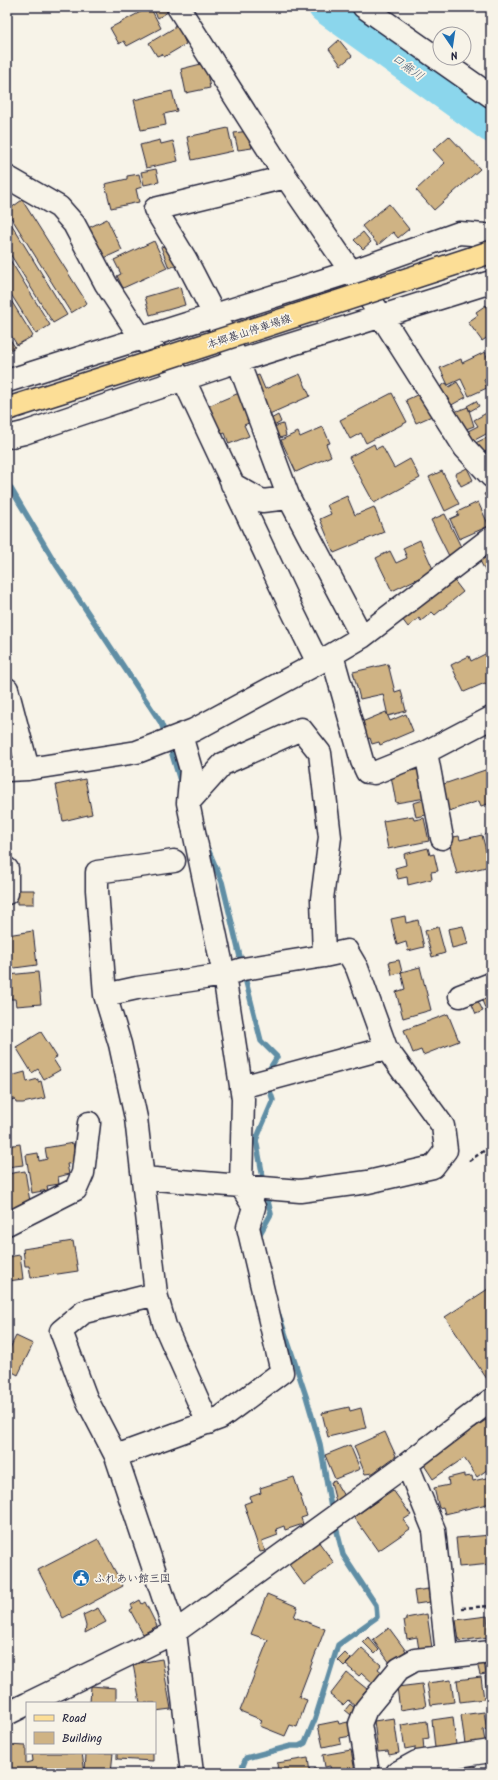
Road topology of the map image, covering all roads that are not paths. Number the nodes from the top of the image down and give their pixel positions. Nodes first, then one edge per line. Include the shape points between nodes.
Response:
1 (178, 7) edge
2 (364, 7) edge
3 (491, 96) edge
4 (7, 177) edge
5 (286, 177) junction
6 (491, 251) edge
7 (350, 272) junction
8 (491, 282) edge
9 (214, 315) junction
10 (382, 317) junction
11 (141, 338) junction
12 (238, 361) junction
13 (7, 380) edge
14 (184, 380) junction
15 (7, 409) edge
16 (7, 437) edge
17 (491, 476) edge
18 (232, 484) junction
19 (289, 498) junction
20 (491, 538) edge
21 (362, 637) junction
22 (325, 659) junction
23 (7, 689) edge
24 (491, 718) edge
25 (181, 735) junction
26 (426, 752) junction
27 (17, 770) edge
28 (188, 803) junction
29 (442, 838) dead end
30 (174, 861) dead end
31 (7, 869) edge
32 (7, 892) edge
33 (324, 956) junction
34 (224, 975) junction
35 (491, 984) edge
36 (105, 995) junction
37 (460, 996) dead end
38 (386, 1048) junction
39 (241, 1086) junction
40 (89, 1122) dead end
41 (143, 1178) junction
42 (241, 1186) junction
43 (7, 1224) edge
44 (156, 1294) junction
45 (491, 1400) edge
46 (208, 1422) junction
47 (116, 1456) junction
48 (407, 1464) junction
49 (176, 1632) junction
50 (491, 1652) edge
51 (448, 1656) junction
52 (32, 1702) edge
53 (26, 1705) edge
54 (7, 1714) edge
55 (491, 1751) edge
56 (192, 1773) edge
57 (368, 1773) edge
58 (396, 1773) edge

1 - 5 street
2 - 3 street
4 - 11 street via 59,207 74,224 106,284
5 - 7 street
5 - 9 street via 155,209 186,260
6 - 7 street via 484,235 459,233
6 - 15 main road, 本郷基山停車場線, bridge
7 - 9 street
7 - 10 street
8 - 10 street
9 - 11 street
9 - 12 street
10 - 12 street
10 - 17 street via 465,448
11 - 13 street
11 - 14 street
12 - 14 street
12 - 19 street
14 - 16 street
14 - 18 street
18 - 19 street via 262,501
18 - 22 street
19 - 21 street
20 - 21 street
21 - 22 street
22 - 25 street
22 - 26 street via 367,772 374,773
23 - 27 street
24 - 26 street
25 - 27 street via 137,752
25 - 28 street via 191,770
26 - 29 street
28 - 33 street via 223,764 301,729 320,753 330,837 322,899
28 - 34 street
30 - 36 street via 97,872
31 - 32 street
33 - 34 street via 243,969
33 - 38 street via 348,951 357,968
34 - 36 street
34 - 39 street
35 - 37 street
36 - 41 street via 120,1044 136,1118
38 - 39 street
38 - 42 street via 443,1126 446,1150 433,1167 368,1182 300,1191
39 - 42 street
40 - 43 street via 83,1173 76,1189
41 - 42 street
41 - 44 street
42 - 46 street via 254,1208 248,1227 282,1372 220,1418
44 - 46 street via 165,1326
44 - 47 street via 84,1312 61,1331 86,1398
45 - 48 street
46 - 47 street
47 - 49 street
48 - 49 street
48 - 51 street via 434,1530
49 - 52 street
49 - 56 street
50 - 51 street
51 - 57 street via 415,1660 399,1669 366,1709 360,1724
53 - 54 street
55 - 58 street via 417,1762

